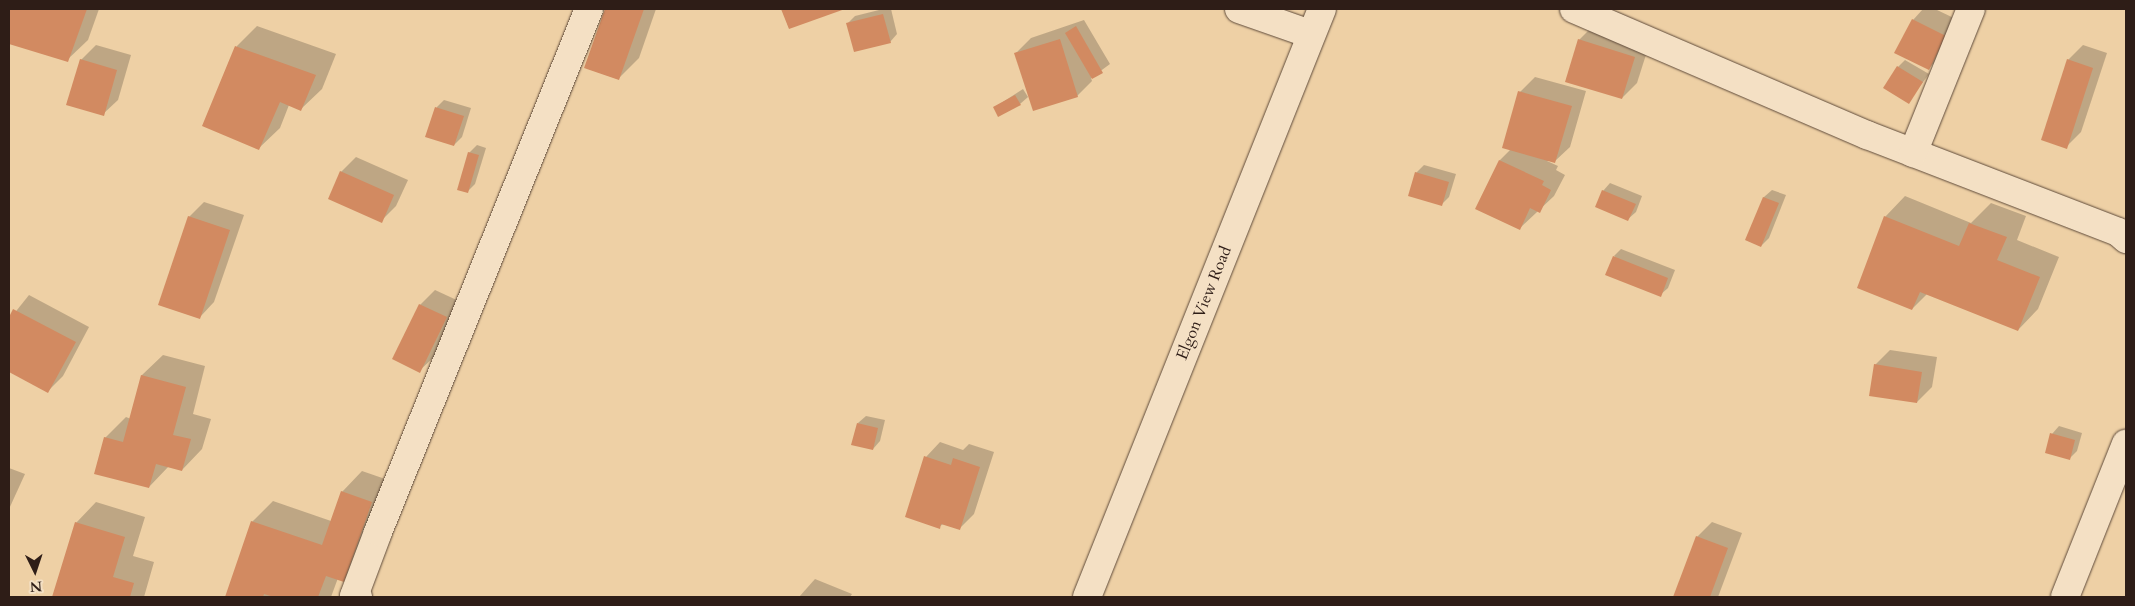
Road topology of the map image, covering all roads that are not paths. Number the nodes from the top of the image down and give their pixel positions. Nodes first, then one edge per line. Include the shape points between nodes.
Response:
1 (589, 9) edge
2 (1239, 9) edge
3 (1322, 9) edge
4 (1574, 9) edge
5 (1971, 9) edge
6 (1310, 34) junction
7 (1913, 153) junction
8 (2126, 239) edge
9 (2126, 444) edge
10 (355, 597) edge
11 (1087, 597) edge
12 (2065, 597) edge

1 - 10 street
2 - 6 street
3 - 6 street, Elgon View Road
4 - 7 street
5 - 7 street
6 - 11 street, Elgon View Road
7 - 8 street via 2118,232
9 - 12 street

